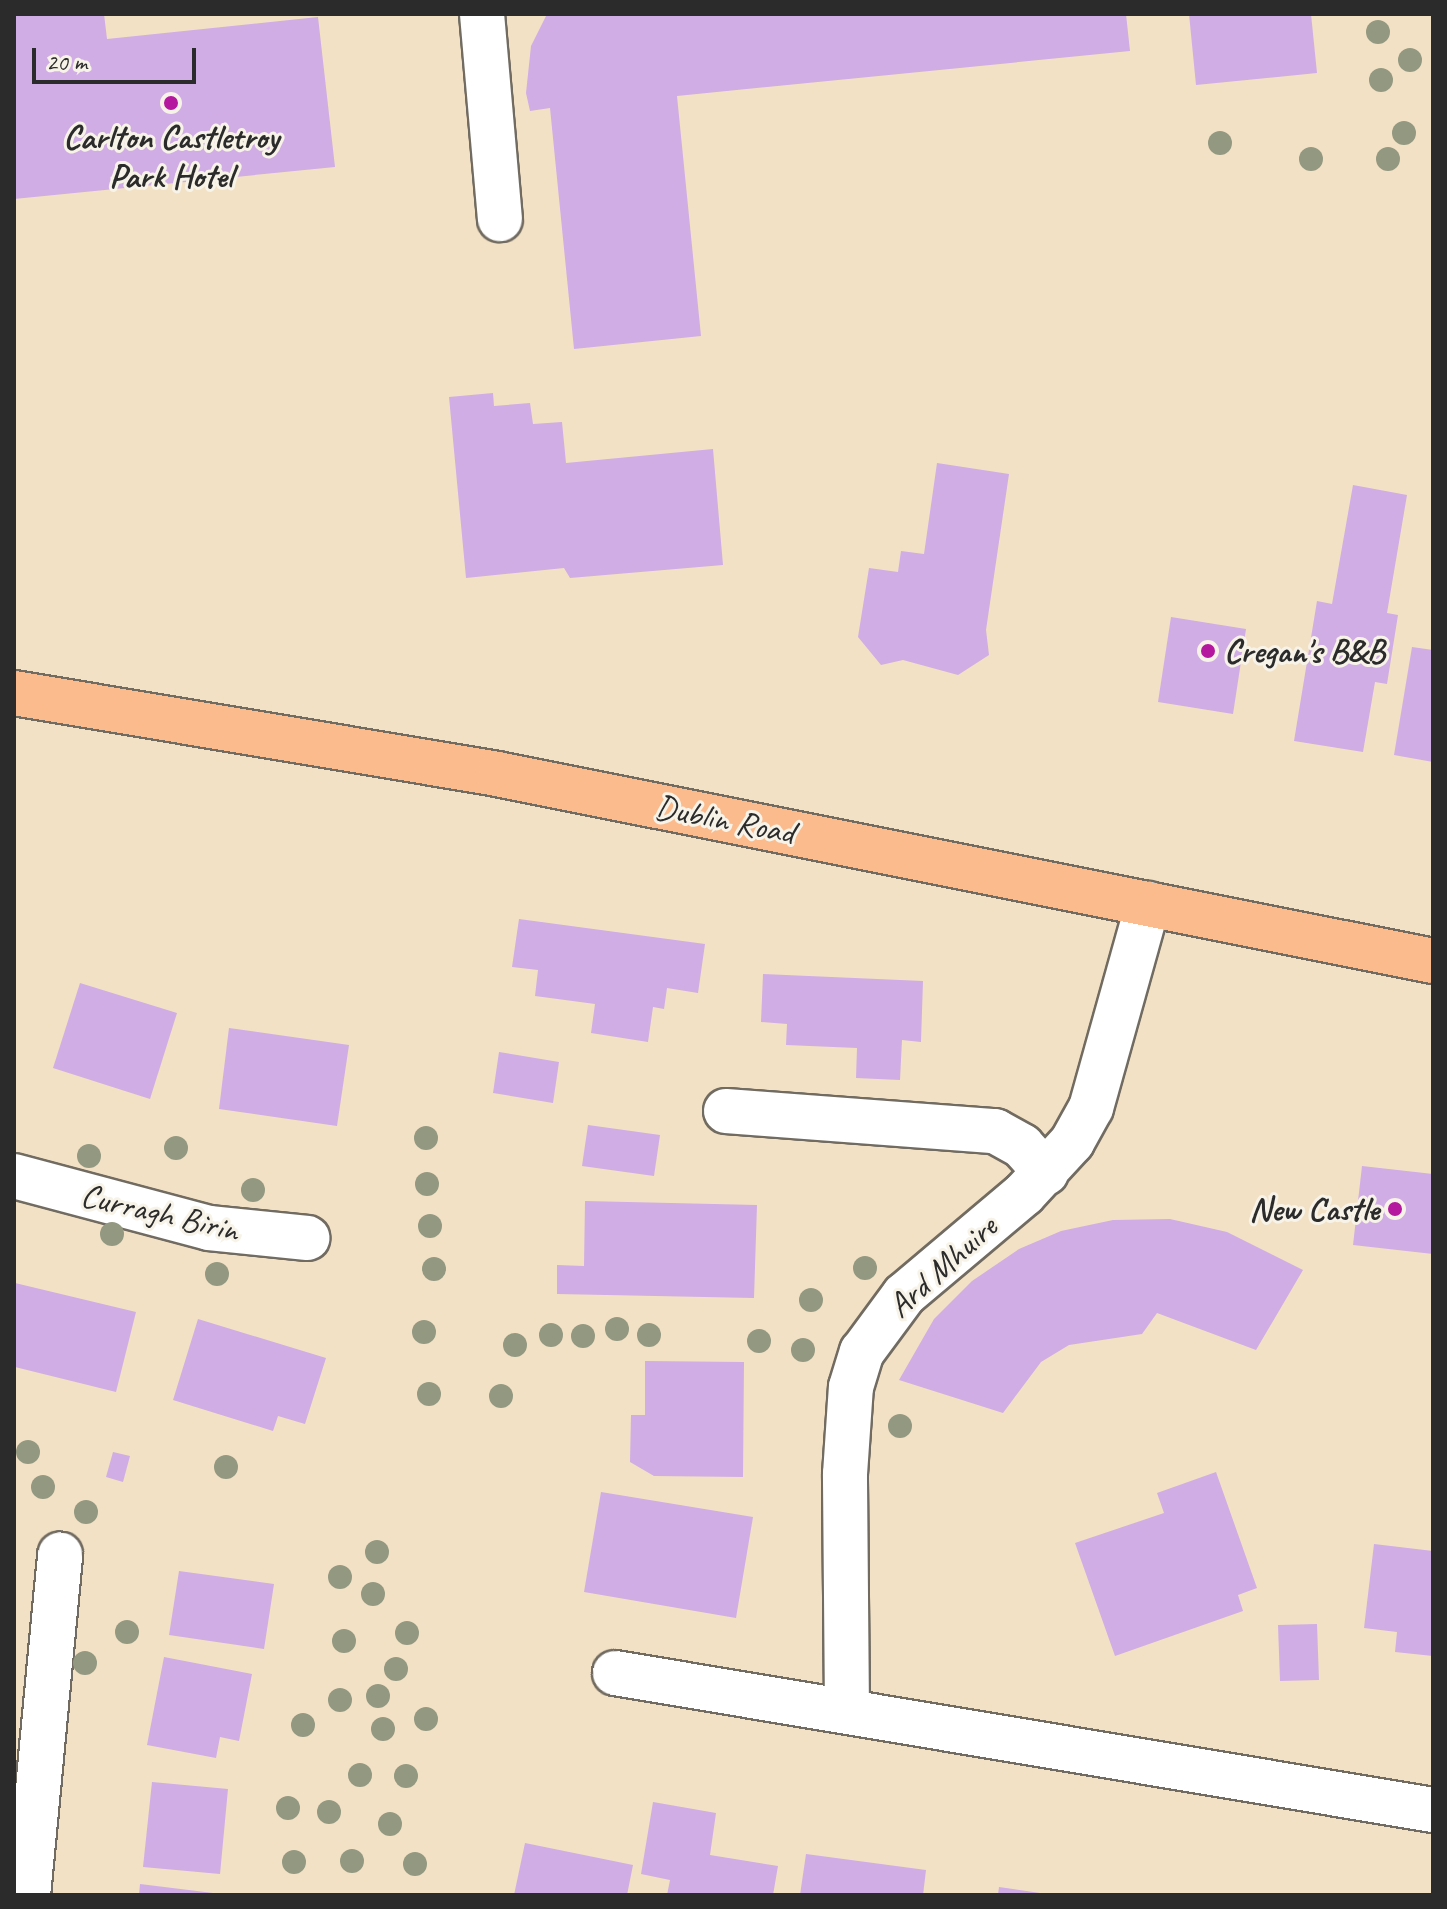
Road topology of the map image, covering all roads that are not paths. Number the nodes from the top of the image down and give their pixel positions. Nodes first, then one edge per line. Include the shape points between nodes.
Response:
1 (482, 14) edge
2 (500, 219) dead end
3 (14, 693) edge
4 (1148, 904) junction
5 (1433, 961) edge
6 (726, 1111) dead end
7 (1046, 1173) junction
8 (14, 1176) edge
9 (307, 1238) dead end
10 (60, 1554) dead end
11 (615, 1673) dead end
12 (847, 1710) junction
13 (1433, 1810) edge
14 (28, 1895) edge

1 - 2 street
3 - 4 main road, Dublin Road via 497,774
4 - 5 main road, Dublin Road
4 - 7 street, Ard Mhuire via 1091,1108
6 - 7 street via 995,1131 1022,1146
7 - 12 street, Ard Mhuire via 904,1295 862,1352 851,1387 845,1474
8 - 9 street, Curragh Birin via 209,1228
10 - 14 street
11 - 12 street
12 - 13 street

